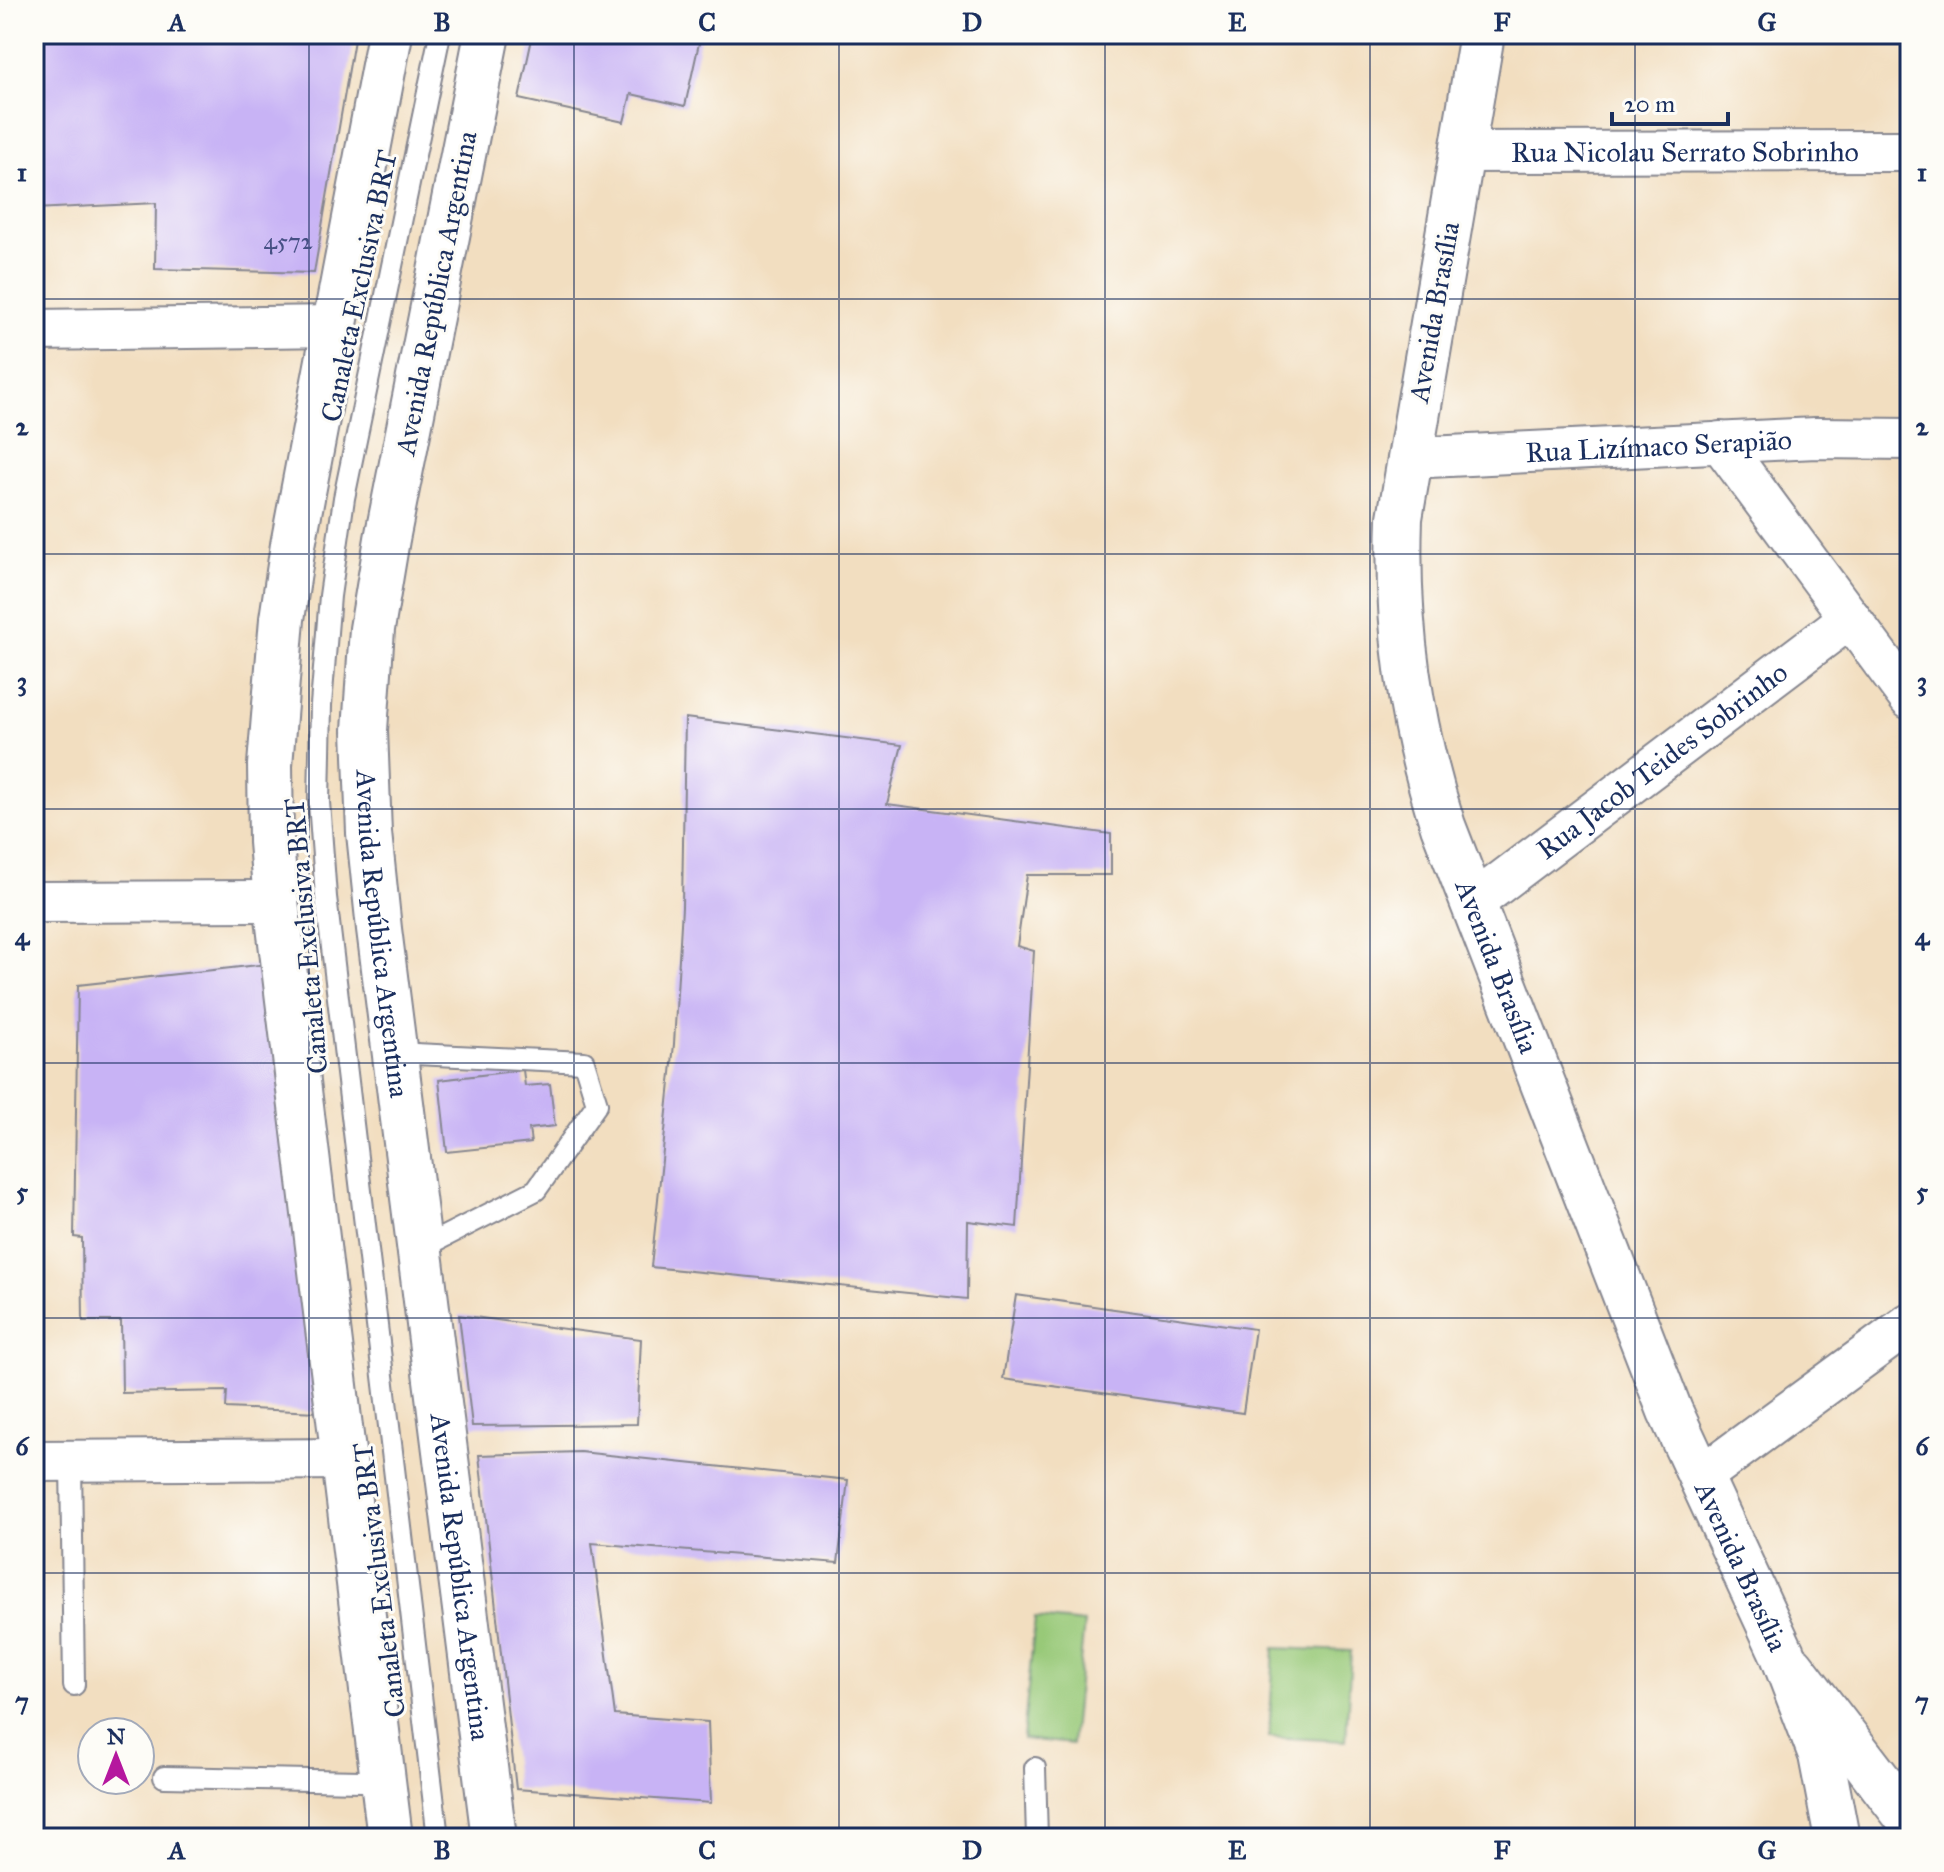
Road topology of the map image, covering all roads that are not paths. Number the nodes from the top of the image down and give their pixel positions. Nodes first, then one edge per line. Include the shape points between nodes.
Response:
1 (390, 34) edge
2 (440, 34) edge
3 (487, 34) edge
4 (1482, 34) edge
5 (1910, 151) edge
6 (1461, 152) junction
7 (334, 326) junction
8 (34, 330) edge
9 (1910, 439) edge
10 (1720, 442) junction
11 (1409, 458) junction
12 (1850, 618) junction
13 (1910, 699) edge
14 (276, 901) junction
15 (34, 902) edge
16 (1472, 904) junction
17 (395, 1053) junction
18 (420, 1249) junction
19 (1910, 1323) edge
20 (344, 1459) junction
21 (53, 1461) edge
22 (1699, 1478) junction
23 (1782, 1653) junction
24 (74, 1685) dead end
25 (1035, 1768) dead end
26 (164, 1777) dead end
27 (382, 1778) junction
28 (1910, 1821) edge
29 (390, 1838) edge
30 (438, 1838) edge
31 (494, 1838) edge
32 (1037, 1838) edge
33 (1837, 1838) edge

1 - 7 street
2 - 30 lane, Canaleta Exclusiva BRT via 344,498 321,705 319,802
3 - 17 street, Avenida República Argentina via 372,629 365,730 369,833
4 - 6 street, Avenida Brasília
5 - 6 street, Rua Nicolau Serrato Sobrinho
6 - 11 street, Avenida Brasília
7 - 8 street
7 - 14 street via 293,545 275,691 270,765
9 - 10 street, Rua Lizímaco Serapião
10 - 11 street, Rua Lizímaco Serapião
10 - 12 street
11 - 16 street, Avenida Brasília via 1397,580 1403,647 1427,778
12 - 13 street
12 - 16 street, Rua Jacob Teides Sobrinho
14 - 15 street
14 - 20 street
16 - 22 street, Avenida Brasília
17 - 18 street, Avenida República Argentina
17 - 18 lane via 584,1062 597,1104 536,1190
18 - 31 street, Avenida República Argentina
19 - 22 street
20 - 21 street
20 - 27 street
21 - 24 lane
22 - 23 street, Avenida Brasília
23 - 28 street, Avenida Brasília
23 - 33 street via 1821,1755
25 - 32 lane
26 - 27 lane
27 - 29 street

